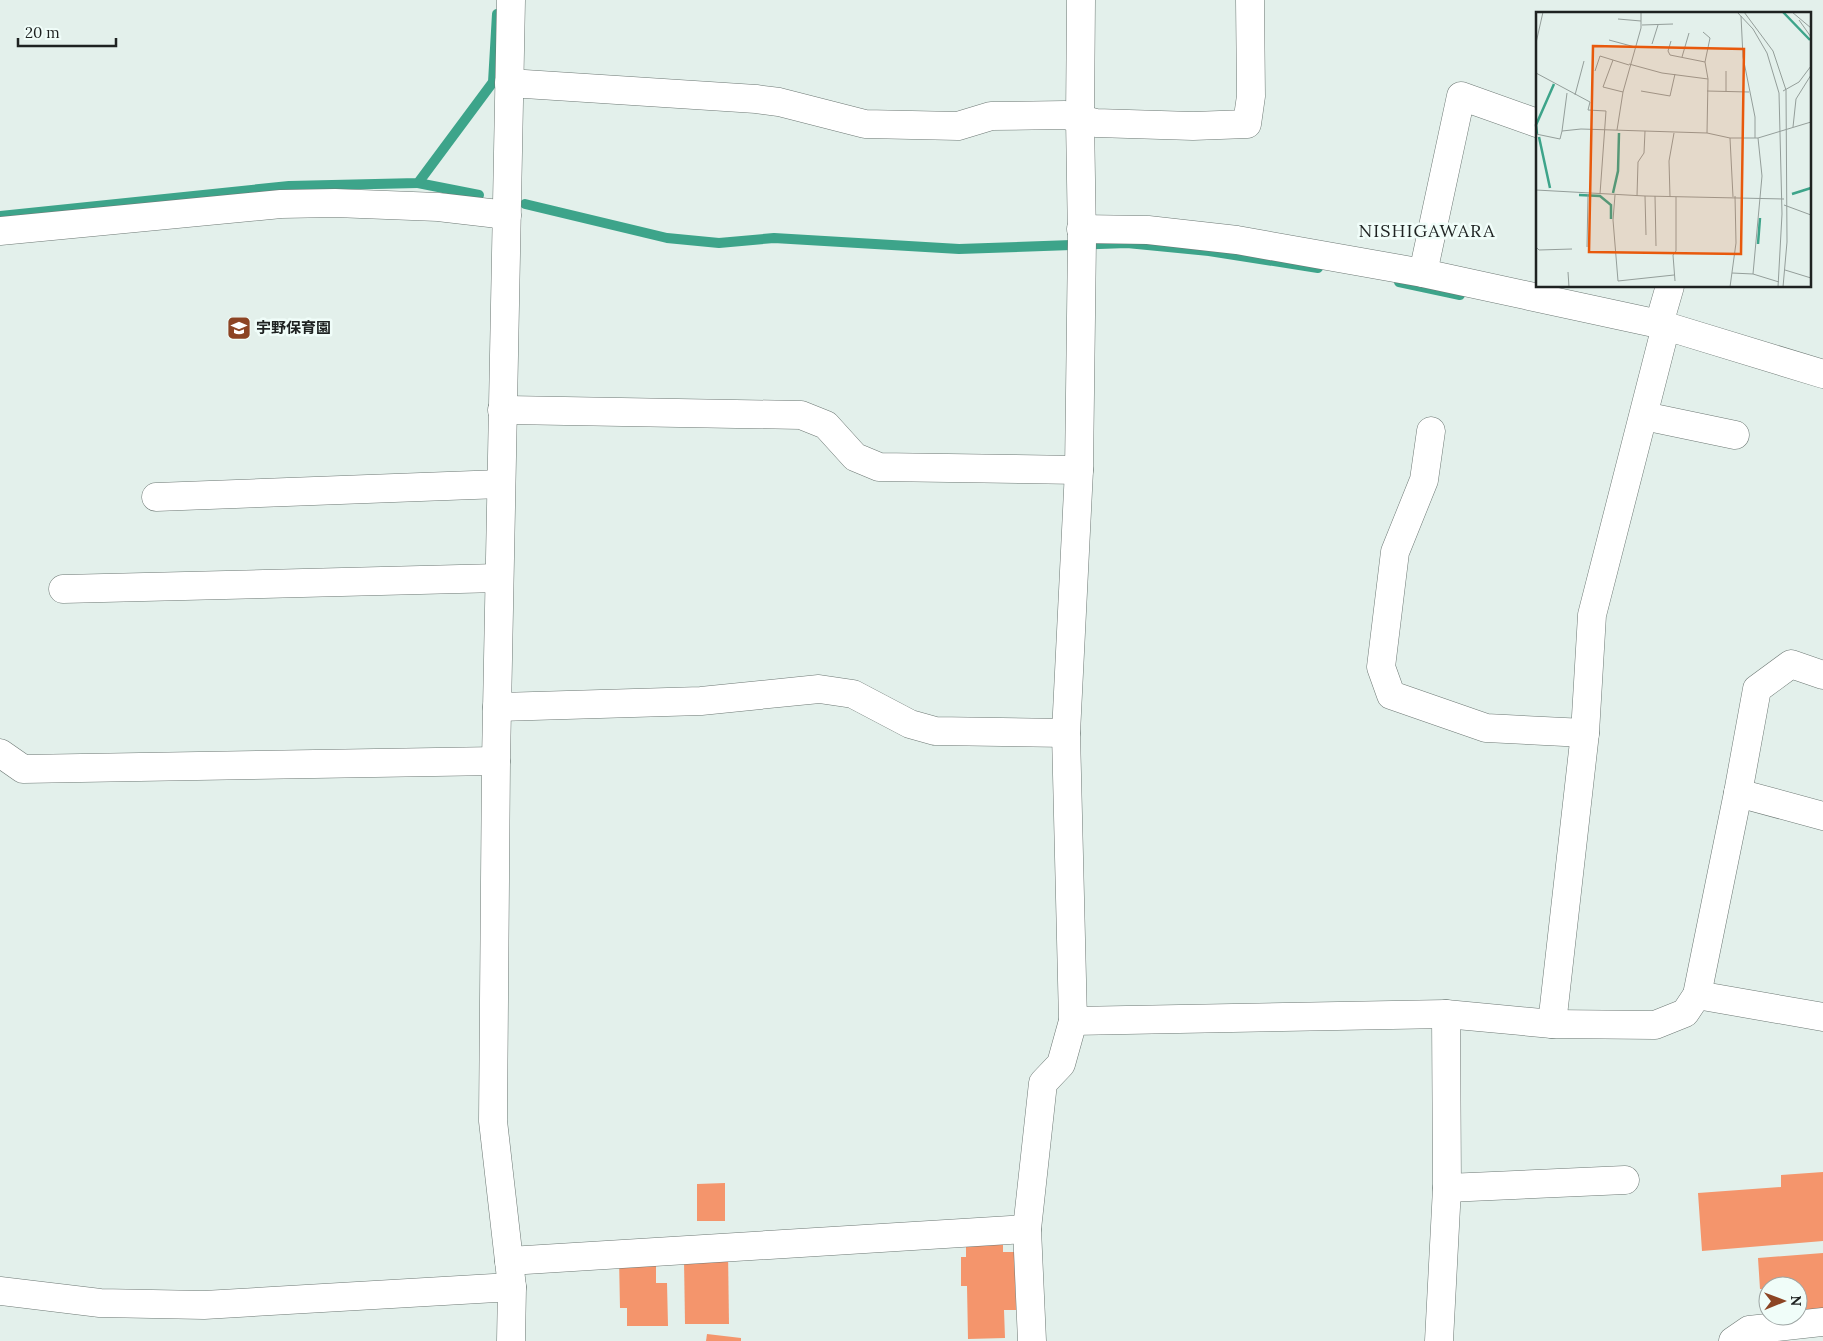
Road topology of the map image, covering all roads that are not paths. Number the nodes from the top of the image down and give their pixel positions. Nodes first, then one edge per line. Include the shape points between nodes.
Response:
1 (511, 0) edge
2 (1081, 0) edge
3 (1250, 0) edge
4 (508, 83) junction
5 (1080, 119) junction
6 (1536, 123) edge
7 (507, 215) junction
8 (0, 231) edge
9 (1081, 239) junction
10 (1423, 273) junction
11 (1670, 288) edge
12 (1663, 325) junction
13 (1823, 374) edge
14 (502, 410) junction
15 (1644, 416) junction
16 (1431, 431) dead end
17 (1735, 435) dead end
18 (1078, 470) junction
19 (501, 484) junction
20 (156, 497) dead end
21 (499, 578) junction
22 (63, 589) dead end
23 (1823, 675) edge
24 (497, 707) junction
25 (1066, 733) junction
26 (1585, 733) junction
27 (0, 753) edge
28 (496, 761) junction
29 (1738, 793) junction
30 (1823, 816) edge
31 (1698, 995) junction
32 (1446, 1014) junction
33 (1823, 1017) edge
34 (1073, 1021) junction
35 (1552, 1024) junction
36 (1625, 1180) dead end
37 (1447, 1188) junction
38 (1027, 1229) junction
39 (510, 1274) junction
40 (0, 1291) edge
41 (1823, 1322) edge
42 (511, 1341) edge
43 (1032, 1341) edge
44 (1439, 1341) edge
45 (1733, 1341) edge

1 - 4 street
2 - 5 street
3 - 5 street via 1251,96 1247,124 1096,123
4 - 5 street via 756,99 865,124 958,126 991,116 1065,115
4 - 7 street
5 - 9 street
6 - 10 street via 1460,96
7 - 8 street via 438,206 335,202 281,204
7 - 14 street
9 - 10 street via 1148,230 1237,240
9 - 18 street
10 - 12 street
11 - 12 street
12 - 13 street
12 - 15 street
14 - 18 street via 801,415 826,425 855,457 879,467
14 - 19 street
15 - 17 street
15 - 26 street via 1592,615
16 - 26 street via 1424,480 1395,552 1381,667 1391,694 1486,728
18 - 25 street
19 - 20 street
19 - 21 street
21 - 22 street
21 - 24 street
23 - 29 street via 1791,664 1756,689
24 - 25 street via 701,701 819,689 852,694 910,724 935,731
24 - 28 street
25 - 34 street
26 - 35 street
27 - 28 street via 23,769
28 - 39 street via 493,1122
29 - 30 street
29 - 31 street
31 - 33 street
31 - 35 street via 1685,1014 1655,1025
32 - 34 street
32 - 35 street
32 - 37 street
34 - 38 street via 1061,1064 1043,1083
36 - 37 street
37 - 44 street
38 - 39 street via 745,1248
38 - 43 street
39 - 40 street via 204,1305 100,1303
39 - 42 street
41 - 45 street via 1749,1330

